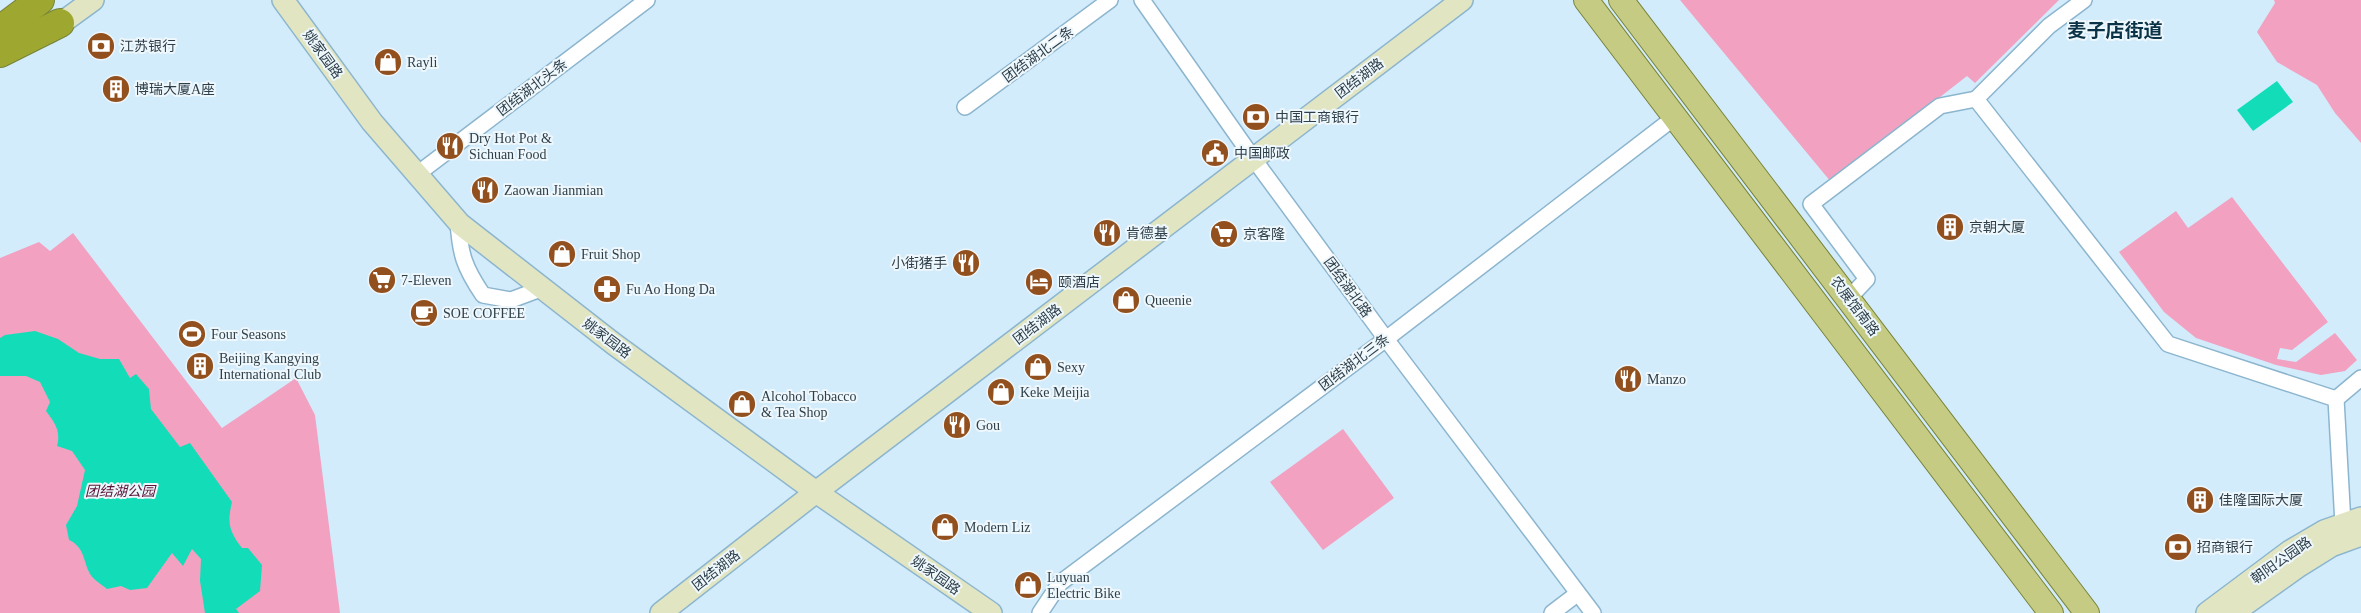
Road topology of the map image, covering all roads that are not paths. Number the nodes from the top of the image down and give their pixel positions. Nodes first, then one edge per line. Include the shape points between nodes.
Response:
1 (40, 0) edge
2 (93, 0) edge
3 (284, 0) edge
4 (647, 0) edge
5 (1110, 0) edge
6 (1142, 0) edge
7 (1462, 0) edge
8 (1586, 0) edge
9 (1621, 0) edge
10 (2084, 0) edge
11 (60, 23) junction
12 (0, 30) edge
13 (0, 53) edge
14 (0, 67) edge
15 (1976, 99) junction
16 (965, 107) dead end
17 (1675, 117) junction
18 (1253, 158) junction
19 (416, 175) junction
20 (458, 221) junction
21 (543, 288) junction
22 (1849, 298) junction
23 (1386, 339) junction
24 (2361, 378) edge
25 (2336, 399) junction
26 (816, 492) junction
27 (2352, 521) edge
28 (2361, 535) edge
29 (1577, 594) junction
30 (661, 613) edge
31 (991, 613) edge
32 (1040, 613) edge
33 (1552, 613) edge
34 (1593, 613) edge
35 (2052, 613) edge
36 (2087, 613) edge
37 (2207, 613) edge
38 (2233, 613) edge

1 - 12 highway
2 - 11 street
3 - 19 street, 姚家园路 via 372,122
4 - 19 street, 团结湖北头条
5 - 16 street, 团结湖北二条
6 - 18 street, 团结湖北路
7 - 18 street, 团结湖路
8 - 17 main road
9 - 22 main road, 农展馆南路
10 - 15 street via 2049,26
11 - 13 highway
11 - 14 street
15 - 22 street via 1940,106 1811,204 1867,280
15 - 25 street via 2168,344
17 - 23 street, 团结湖北三条
17 - 35 main road
18 - 23 street, 团结湖北路
18 - 26 street, 团结湖路
19 - 20 street, 姚家园路
20 - 21 street, 姚家园路
20 - 21 street via 460,249 468,273 483,296 511,300
21 - 26 street, 姚家园路
22 - 36 main road, 农展馆南路
23 - 29 street, 团结湖北路
23 - 32 street, 团结湖北三条 via 1060,583
24 - 25 street
25 - 27 street
26 - 30 street, 团结湖路
26 - 31 street, 姚家园路
27 - 37 street, 朝阳公园路 via 2324,531 2290,551
28 - 38 street, 朝阳公园路 via 2331,546
29 - 33 street
29 - 34 street, 团结湖北路

